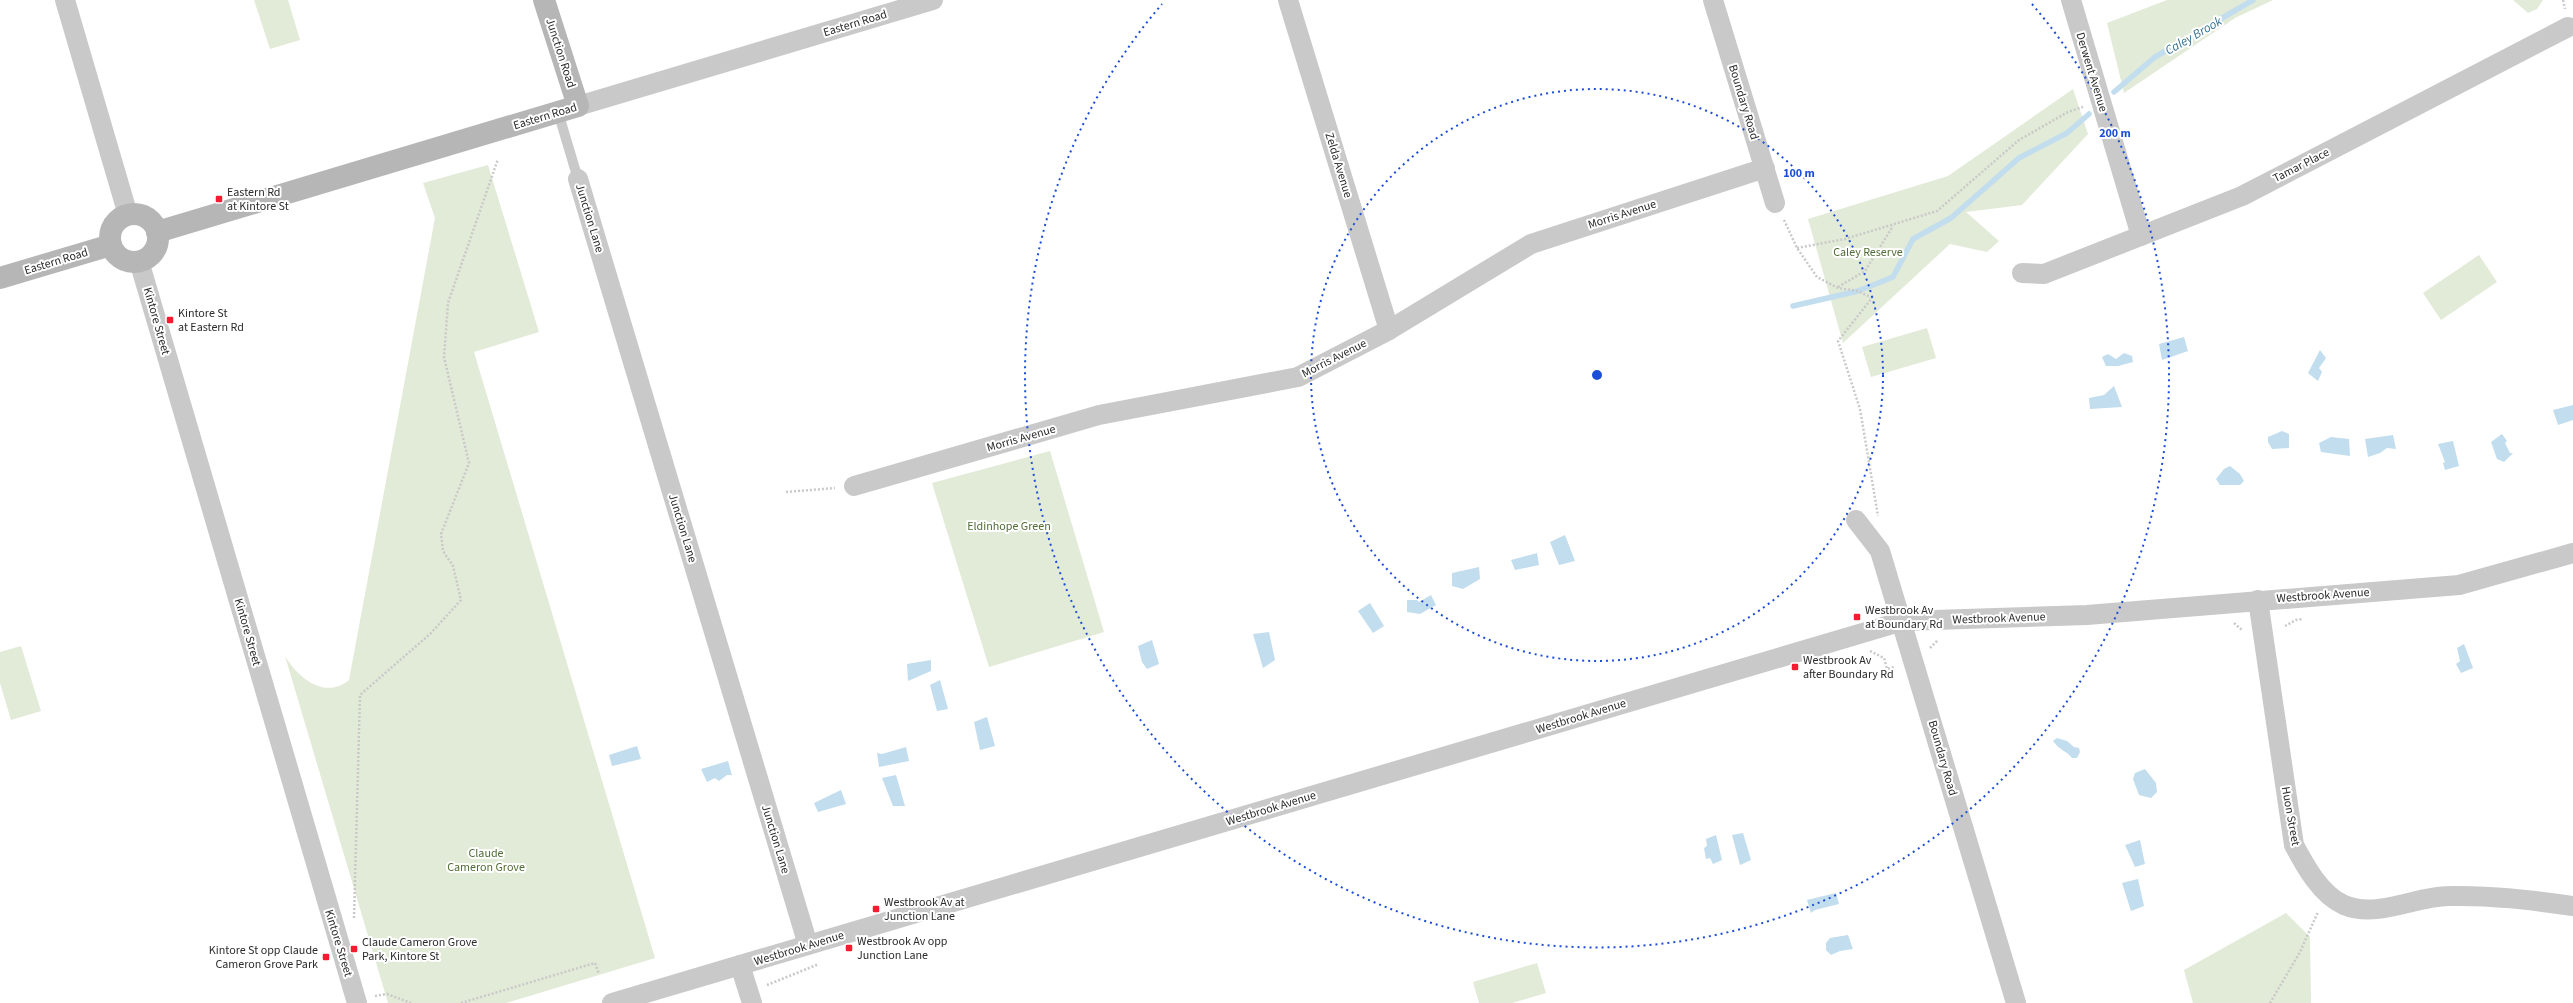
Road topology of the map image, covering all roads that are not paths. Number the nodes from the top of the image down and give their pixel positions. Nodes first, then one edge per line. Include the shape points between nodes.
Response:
1 (65, 0) edge
2 (544, 0) edge
3 (933, 0) edge
4 (1288, 0) edge
5 (1713, 0) edge
6 (2071, 0) edge
7 (2568, 27) dead end
8 (568, 109) junction
9 (1764, 168) junction
10 (578, 179) joint
11 (1775, 203) road end
12 (128, 215) junction
13 (157, 232) junction
14 (2141, 236) junction
15 (111, 245) junction
16 (139, 261) junction
17 (2022, 273) dead end
18 (0, 278) edge
19 (1389, 330) junction
20 (854, 486) road end
21 (1856, 520) dead end
22 (2573, 553) edge
23 (2258, 600) junction
24 (1903, 620) junction
25 (2573, 906) edge
26 (808, 945) junction
27 (740, 965) junction
28 (364, 998) edge
29 (612, 1003) edge
30 (752, 1003) edge
31 (2016, 1003) edge

1 - 12 street
2 - 8 main road, Junction Road
3 - 8 street, Eastern Road
4 - 19 street, Zelda Avenue
5 - 9 street, Boundary Road
6 - 14 street, Derwent Avenue
7 - 14 street, Tamar Place via 2242,196
8 - 10 lane, Junction Lane
8 - 13 main road, Eastern Road
9 - 11 street, Boundary Road
9 - 19 street, Morris Avenue via 1531,244
10 - 26 street, Junction Lane
12 - 13 main road via 147,218
12 - 15 main road via 113,226
13 - 16 main road via 153,252
14 - 17 street, Tamar Place via 2044,274
15 - 16 main road via 124,260
15 - 18 main road, Eastern Road
16 - 28 street, Kintore Street
19 - 20 street, Morris Avenue via 1298,377 1099,415
21 - 24 street, Boundary Road via 1880,551
22 - 23 street, Westbrook Avenue via 2459,585
23 - 24 street, Westbrook Avenue via 2087,615
23 - 25 street, Huon Street via 2294,846 2309,874 2327,892 2344,905 2370,909 2447,896 2497,896
24 - 26 street, Westbrook Avenue
24 - 31 street, Boundary Road
26 - 27 street, Westbrook Avenue
27 - 29 street, Westbrook Avenue
27 - 30 street

